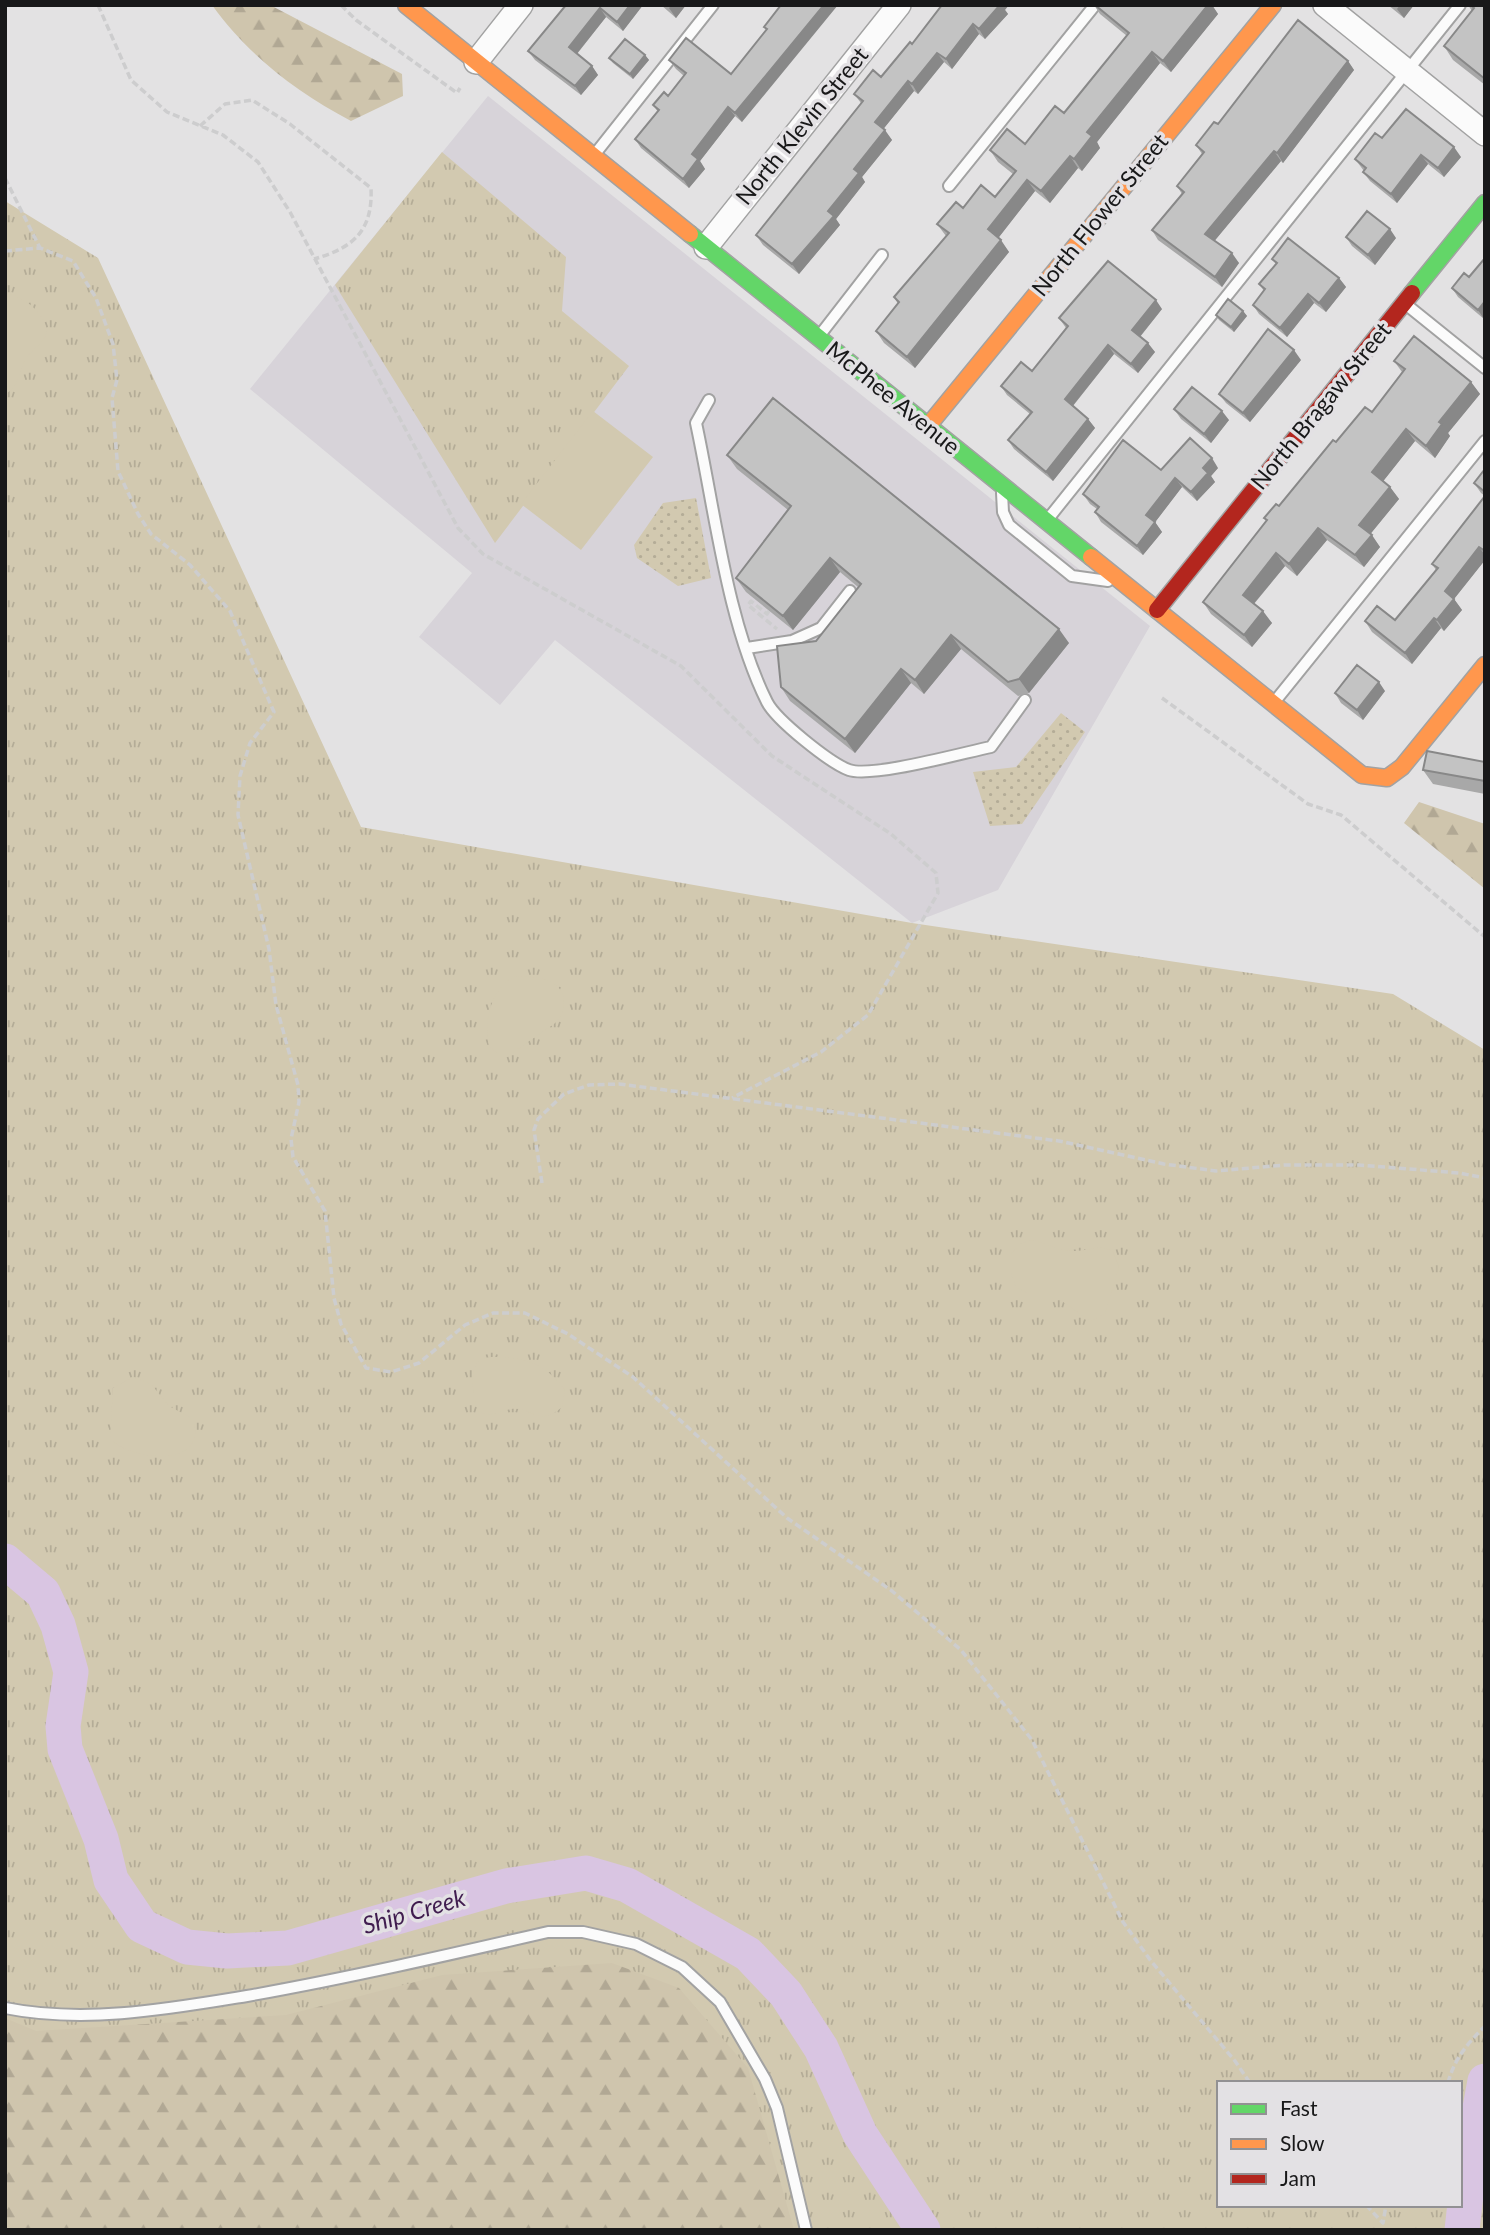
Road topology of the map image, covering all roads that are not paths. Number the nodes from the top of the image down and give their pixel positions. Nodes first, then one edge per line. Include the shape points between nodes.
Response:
1 (406, 5) edge
2 (521, 5) edge
3 (713, 5) edge
4 (899, 5) edge
5 (1095, 5) edge
6 (1273, 5) edge
7 (1325, 5) edge
8 (1460, 5) edge
9 (475, 62) junction
10 (1407, 72) junction
11 (1485, 134) edge
12 (593, 156) junction
13 (949, 187) dead end
14 (1485, 203) edge
15 (706, 247) junction
16 (882, 255) dead end
17 (1404, 303) junction
18 (818, 337) junction
19 (1485, 368) edge
20 (709, 400) dead end
21 (928, 426) junction
22 (1485, 441) edge
23 (1001, 484) junction
24 (1047, 521) junction
25 (1122, 582) junction
26 (850, 591) edge
27 (1157, 610) junction
28 (747, 648) junction
29 (1485, 665) edge
30 (1025, 699) dead end
31 (1273, 703) junction
32 (5, 2008) edge
33 (806, 2230) edge

1 - 9 street, McPhee Avenue
2 - 9 street
3 - 12 lane
4 - 15 street, North Klevin Street
5 - 13 lane
6 - 21 street, North Flower Street
7 - 10 street
8 - 10 lane
9 - 12 street, McPhee Avenue
10 - 11 street
10 - 24 lane
12 - 15 street, McPhee Avenue
14 - 17 street, North Bragaw Street
15 - 18 street, McPhee Avenue
16 - 18 lane
17 - 19 lane
17 - 27 street, North Bragaw Street
18 - 21 street, McPhee Avenue
20 - 28 lane via 696,423
21 - 23 street, McPhee Avenue
22 - 31 lane
23 - 24 street, McPhee Avenue
23 - 25 lane via 1009,525 1072,576
24 - 25 street, McPhee Avenue
25 - 27 street, McPhee Avenue
26 - 28 lane via 821,628 792,641
27 - 31 street, McPhee Avenue
28 - 30 lane via 768,705 827,757 850,771 879,770 991,747
29 - 31 street, McPhee Avenue via 1402,767 1387,778 1362,775
32 - 33 lane via 97,2015 195,2005 335,1981 548,1932 583,1932 636,1944 682,1967 720,2003 777,2108

